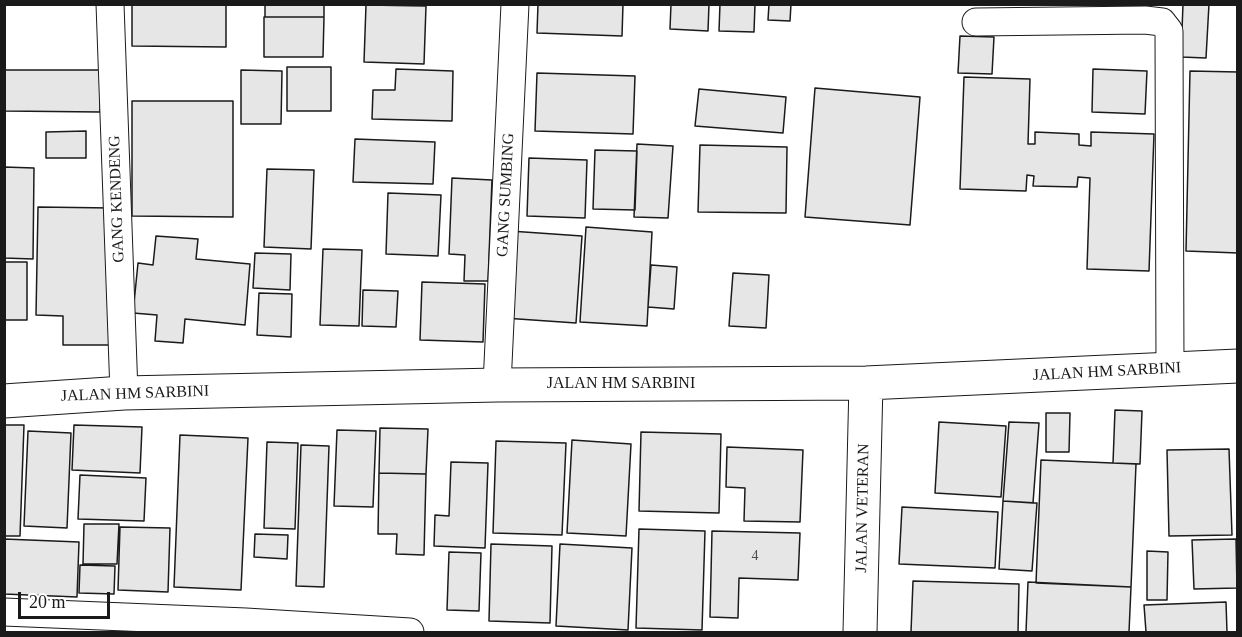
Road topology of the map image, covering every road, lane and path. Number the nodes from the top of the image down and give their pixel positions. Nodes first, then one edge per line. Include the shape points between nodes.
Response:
1 (110, 4) edge
2 (515, 4) edge
3 (976, 22) dead end
4 (1238, 366) edge
5 (1170, 369) junction
6 (866, 383) junction
7 (497, 385) junction
8 (124, 393) junction
9 (4, 401) edge
10 (4, 612) edge
11 (410, 633) edge
12 (860, 633) edge

1 - 8 street, GANG KENDENG
2 - 7 street, GANG SUMBING
3 - 5 street via 1145,20 1162,22 1169,31
4 - 5 main road, JALAN HM SARBINI
5 - 6 main road, JALAN HM SARBINI
6 - 7 main road, JALAN HM SARBINI
6 - 12 main road, JALAN VETERAN
7 - 8 main road, JALAN HM SARBINI
8 - 9 main road, JALAN HM SARBINI
10 - 11 street

